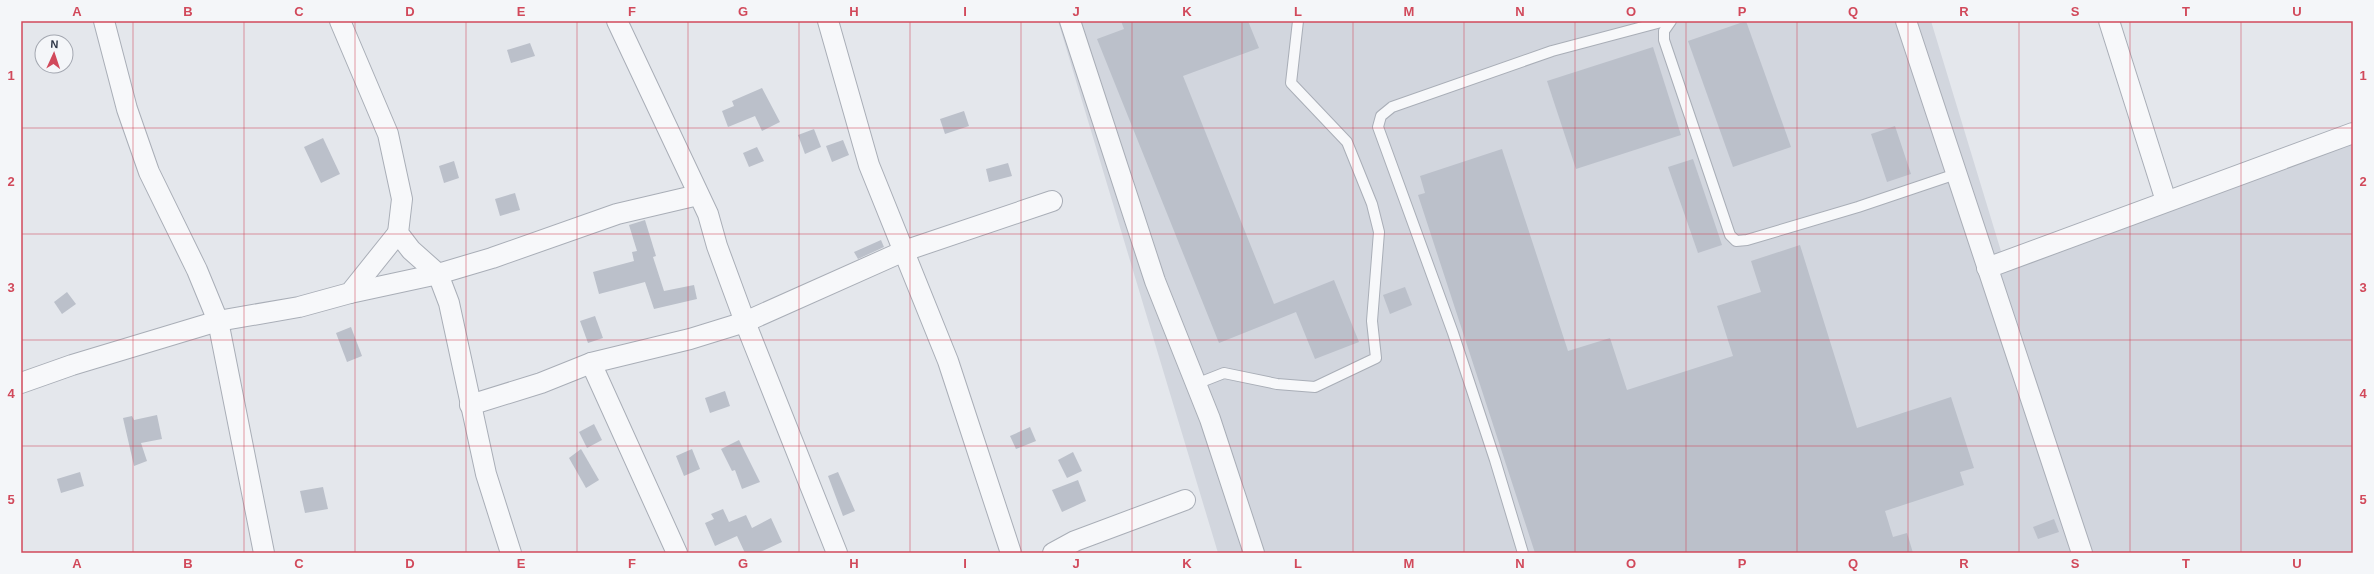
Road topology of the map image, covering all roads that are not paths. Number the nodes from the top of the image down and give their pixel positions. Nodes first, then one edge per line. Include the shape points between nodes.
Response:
1 (104, 21) edge
2 (340, 21) edge
3 (617, 21) edge
4 (828, 21) edge
5 (1070, 21) edge
6 (1298, 21) edge
7 (1665, 21) edge
8 (1671, 21) edge
9 (1906, 21) edge
10 (2109, 21) edge
11 (2353, 133) edge
12 (1956, 174) junction
13 (698, 195) junction
14 (2166, 200) junction
15 (1052, 201) dead end
16 (398, 233) junction
17 (904, 252) junction
18 (1987, 268) junction
19 (438, 274) junction
20 (350, 292) junction
21 (218, 321) junction
22 (745, 322) junction
23 (591, 363) junction
24 (21, 384) edge
25 (1196, 384) junction
26 (470, 405) junction
27 (1185, 500) dead end
28 (264, 553) edge
29 (511, 553) edge
30 (677, 553) edge
31 (837, 553) edge
32 (1011, 553) edge
33 (1053, 553) edge
34 (1254, 553) edge
35 (1523, 553) edge
36 (2082, 553) edge

1 - 21 street via 127,109 149,172 197,270
2 - 16 street via 388,134 402,200
3 - 13 street
4 - 17 street via 869,165
5 - 25 street via 1155,281
6 - 25 lane via 1291,83 1347,142 1372,204 1379,232 1372,321 1376,358 1315,387 1277,384 1224,373
7 - 35 lane via 1552,51 1392,107 1381,116 1378,127 1453,333
8 - 12 lane via 1664,31 1664,40 1730,235 1736,241 1858,207
9 - 12 street
10 - 14 street
11 - 14 street
12 - 18 street
13 - 19 street via 617,214 528,246
13 - 22 street via 708,214
14 - 18 street
15 - 17 street
16 - 19 street via 411,250
16 - 20 street
17 - 22 street
17 - 32 street via 948,361
18 - 36 street
19 - 20 street
19 - 26 street via 449,303
20 - 21 street via 299,307
21 - 24 street via 72,365
21 - 28 street
22 - 23 street via 690,339
22 - 31 street
23 - 26 street via 541,383
23 - 30 street
25 - 34 street
26 - 29 street via 486,474
27 - 33 street via 1075,542

